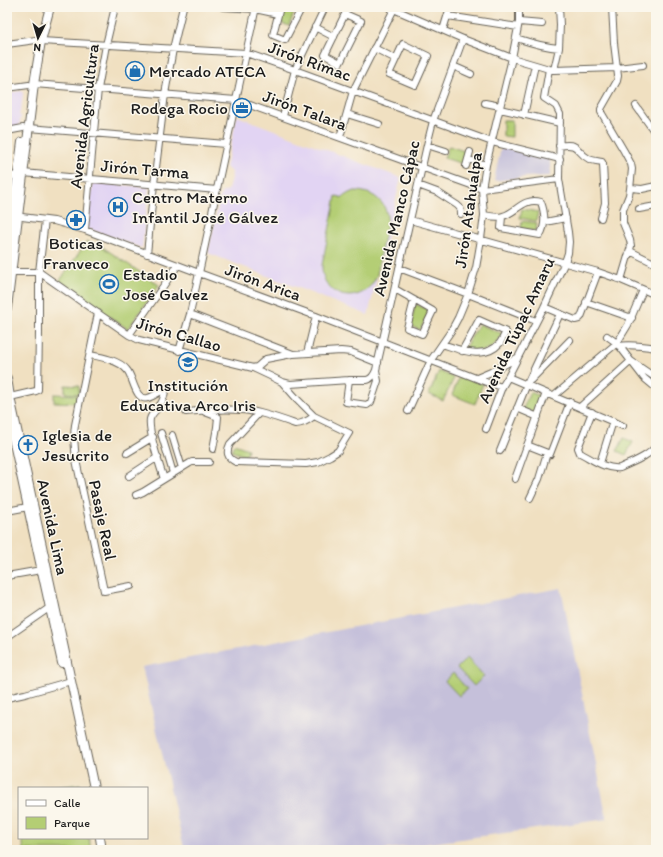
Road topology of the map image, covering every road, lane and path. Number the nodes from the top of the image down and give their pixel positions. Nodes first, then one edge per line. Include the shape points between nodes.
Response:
1 (44, 7) edge
2 (50, 7) edge
3 (115, 7) edge
4 (183, 7) edge
5 (223, 7) edge
6 (280, 7) edge
7 (302, 7) edge
8 (325, 7) edge
9 (450, 7) edge
10 (518, 7) edge
11 (559, 7) edge
12 (612, 7) edge
13 (256, 8) edge
14 (393, 8) edge
15 (278, 14) junction
16 (448, 16) junction
17 (542, 24) dead end
18 (518, 25) junction
19 (316, 27) junction
20 (444, 30) junction
21 (334, 37) junction
22 (516, 38) junction
23 (463, 39) junction
24 (39, 40) junction
25 (7, 44) edge
26 (106, 45) junction
27 (374, 48) junction
28 (559, 48) junction
29 (173, 49) junction
30 (246, 53) junction
31 (512, 58) junction
32 (396, 59) junction
33 (535, 65) junction
34 (643, 65) dead end
35 (453, 66) junction
36 (617, 68) junction
37 (295, 70) junction
38 (552, 70) junction
39 (471, 74) dead end
40 (31, 85) junction
41 (7, 88) edge
42 (98, 89) junction
43 (353, 91) junction
44 (165, 94) junction
45 (236, 100) junction
46 (485, 103) dead end
47 (636, 106) dead end
48 (500, 108) junction
49 (347, 114) junction
50 (524, 115) junction
51 (283, 116) junction
52 (433, 121) junction
53 (560, 123) junction
54 (379, 124) dead end
55 (26, 128) junction
56 (7, 131) edge
57 (94, 134) junction
58 (656, 134) edge
59 (340, 137) junction
60 (160, 139) junction
61 (492, 142) junction
62 (226, 144) junction
63 (427, 145) junction
64 (559, 146) junction
65 (446, 151) dead end
66 (470, 152) dead end
67 (560, 159) junction
68 (486, 165) junction
69 (421, 167) junction
70 (20, 174) junction
71 (7, 177) edge
72 (90, 179) junction
73 (559, 179) junction
74 (154, 184) junction
75 (418, 185) junction
76 (656, 186) edge
77 (631, 188) junction
78 (482, 189) junction
79 (217, 190) junction
80 (656, 206) edge
81 (639, 209) dead end
82 (461, 214) dead end
83 (484, 215) junction
84 (15, 216) junction
85 (502, 217) junction
86 (566, 218) junction
87 (601, 218) dead end
88 (45, 220) junction
89 (410, 220) junction
90 (545, 222) junction
91 (84, 230) junction
92 (481, 239) junction
93 (630, 251) junction
94 (7, 254) edge
95 (147, 254) junction
96 (564, 262) junction
97 (656, 264) edge
98 (178, 265) junction
99 (399, 268) junction
100 (12, 272) junction
101 (39, 272) junction
102 (598, 272) junction
103 (199, 273) junction
104 (620, 280) junction
105 (395, 289) junction
106 (643, 290) junction
107 (468, 294) junction
108 (656, 295) edge
109 (414, 300) junction
110 (586, 302) junction
111 (544, 307) junction
112 (7, 308) edge
113 (98, 313) junction
114 (190, 314) junction
115 (560, 314) junction
116 (316, 316) junction
117 (632, 318) junction
118 (536, 321) junction
119 (129, 335) junction
120 (607, 336) dead end
121 (570, 340) dead end
122 (383, 342) junction
123 (442, 344) junction
124 (618, 344) junction
125 (273, 346) junction
126 (656, 348) edge
127 (179, 351) junction
128 (462, 351) junction
129 (307, 353) junction
130 (293, 354) junction
131 (90, 355) junction
132 (271, 358) junction
133 (517, 358) junction
134 (431, 360) junction
135 (631, 361) junction
136 (378, 363) junction
137 (253, 368) junction
138 (376, 370) junction
139 (508, 377) junction
140 (7, 378) edge
141 (477, 378) junction
142 (656, 378) edge
143 (348, 380) junction
144 (282, 382) junction
145 (527, 384) junction
146 (502, 387) junction
147 (656, 388) edge
148 (546, 393) junction
149 (554, 396) junction
150 (8, 397) edge
151 (570, 402) junction
152 (580, 407) junction
153 (517, 408) junction
154 (408, 410) dead end
155 (7, 411) edge
156 (203, 411) junction
157 (186, 412) dead end
158 (259, 412) junction
159 (592, 412) junction
160 (314, 416) junction
161 (538, 417) junction
162 (613, 421) junction
163 (623, 426) dead end
164 (486, 429) dead end
165 (160, 433) dead end
166 (172, 434) dead end
167 (153, 437) junction
168 (11, 443) edge
169 (527, 445) junction
170 (655, 448) edge
171 (213, 449) dead end
172 (500, 451) dead end
173 (127, 453) dead end
174 (548, 453) junction
175 (158, 457) junction
176 (209, 462) dead end
177 (600, 463) junction
178 (182, 468) junction
179 (173, 473) junction
180 (129, 476) dead end
181 (515, 479) dead end
182 (164, 480) junction
183 (136, 495) dead end
184 (530, 498) dead end
185 (28, 507) junction
186 (7, 511) edge
187 (41, 570) junction
188 (7, 576) edge
189 (131, 586) dead end
190 (49, 608) junction
191 (7, 637) edge
192 (69, 681) junction
193 (7, 698) edge
194 (89, 787) edge
195 (94, 787) edge
196 (100, 839) edge
197 (105, 839) edge
198 (102, 850) edge
199 (108, 850) edge

1 - 24 main road
2 - 24 main road
3 - 26 street, Avenida Agricultura
4 - 29 street
5 - 13 street
6 - 15 street
7 - 15 street via 285,40 272,35
8 - 19 street
9 - 16 street
10 - 18 street, Jirón Atahualpa
11 - 28 street
12 - 36 street
13 - 15 street
13 - 30 street
14 - 20 street
14 - 27 street
16 - 18 street
16 - 20 street
17 - 18 street
18 - 22 street, Jirón Atahualpa
19 - 21 street
19 - 37 street
20 - 23 street
21 - 21 street via 345,14 361,21 340,62 325,55
22 - 28 street via 537,45
22 - 31 street, Jirón Atahualpa
23 - 31 street
23 - 35 street, Avenida Manco Cápac
24 - 25 street, Jirón Rímac
24 - 26 street, Jirón Rímac
24 - 40 main road
26 - 29 street, Jirón Rímac
26 - 42 street, Avenida Agricultura
27 - 32 street
27 - 43 street
28 - 38 street
29 - 30 street, Jirón Rímac
29 - 44 street
30 - 37 street, Jirón Rímac
30 - 45 street
31 - 33 street
31 - 48 street, Jirón Atahualpa
32 - 32 street via 389,74 415,85 428,56 403,44
33 - 38 street
33 - 50 street
34 - 36 street
35 - 39 street
35 - 52 street, Avenida Manco Cápac
36 - 38 street
36 - 77 street via 617,81 601,112 631,164
37 - 43 street, Jirón Rímac
37 - 51 street
38 - 53 street, Avenida Túpac Amaru via 544,98 556,106 560,114
40 - 41 street, Jirón Talara
40 - 42 street, Jirón Talara
40 - 55 main road
42 - 44 street, Jirón Talara
42 - 57 street, Avenida Agricultura
43 - 49 street
43 - 52 street, Jirón Rímac
44 - 45 street, Jirón Talara
44 - 60 street
45 - 51 street, Jirón Talara
45 - 62 street
46 - 48 street
47 - 58 street
48 - 50 street
48 - 61 street, Jirón Atahualpa
49 - 54 street
49 - 59 street
50 - 53 street
51 - 59 street, Jirón Talara
52 - 61 street, Jirón Rímac
52 - 63 street, Avenida Manco Cápac
53 - 64 street, Avenida Túpac Amaru
55 - 56 street
55 - 57 street
55 - 70 main road
57 - 60 street
57 - 72 street, Avenida Agricultura
59 - 69 street, Jirón Talara
60 - 62 street
60 - 74 street
61 - 67 street, Jirón Rímac
61 - 68 street, Jirón Atahualpa
62 - 79 street
63 - 65 street
63 - 69 street, Avenida Manco Cápac
64 - 67 street, Avenida Túpac Amaru
64 - 87 street via 572,145 588,158 602,162 605,203
66 - 68 street via 467,162
67 - 73 street, Avenida Túpac Amaru
68 - 78 street, Jirón Atahualpa
69 - 75 street, Avenida Manco Cápac
69 - 78 street, Jirón Talara
70 - 71 street, Jirón Tarma
70 - 72 street, Jirón Tarma
70 - 84 main road
72 - 74 street, Jirón Tarma
72 - 91 street, Avenida Agricultura
73 - 78 street, Jirón Talara
73 - 86 street, Avenida Túpac Amaru
74 - 79 street, Jirón Tarma
74 - 95 street
75 - 82 street via 436,192 460,207
75 - 89 street, Avenida Manco Cápac
76 - 77 street
77 - 93 street via 623,210 623,223 630,240
78 - 83 street, Jirón Atahualpa
79 - 103 street
80 - 81 street
83 - 85 street
83 - 92 street, Jirón Atahualpa
84 - 88 street, Jirón Arica
84 - 94 main road
84 - 100 main road
85 - 90 street via 525,203 538,201 541,202
85 - 90 street via 502,228 540,236
86 - 90 street
86 - 96 street, Avenida Túpac Amaru via 569,242
88 - 91 street, Jirón Arica
88 - 101 street
89 - 92 street
89 - 99 street, Avenida Manco Cápac
91 - 95 street, Jirón Arica
92 - 96 street
92 - 107 street, Jirón Atahualpa
93 - 97 street
93 - 104 street
95 - 98 street, Jirón Arica
96 - 102 street
96 - 111 street, Avenida Túpac Amaru
98 - 103 street, Jirón Arica
98 - 119 street
99 - 105 street, Avenida Manco Cápac
99 - 107 street
100 - 101 street
100 - 112 main road
101 - 113 street, Jirón Callao
101 - 150 street via 38,390
102 - 104 street
102 - 110 street
103 - 114 street
103 - 116 street, Jirón Arica
104 - 106 street
105 - 109 street
105 - 122 street, Avenida Manco Cápac
106 - 108 street
106 - 117 street
107 - 118 street
107 - 123 street, Jirón Atahualpa via 458,318
109 - 109 street via 433,311 422,334 407,328
110 - 115 street via 578,319
110 - 117 street
111 - 115 street
111 - 118 street, Avenida Túpac Amaru
113 - 119 street, Jirón Callao
113 - 131 street, Pasaje Real
114 - 125 street
114 - 127 street
115 - 145 street
116 - 122 street, Jirón Arica
116 - 129 street
117 - 124 street
118 - 133 street, Avenida Túpac Amaru
119 - 127 street, Jirón Callao
120 - 124 street
121 - 145 street
122 - 134 street, Jirón Arica
122 - 136 street, Avenida Manco Cápac
123 - 128 street
123 - 134 street, Jirón Atahualpa
124 - 126 street
124 - 135 street
124 - 149 street
125 - 130 street
125 - 132 street
127 - 137 street, Jirón Callao
128 - 128 street via 483,353 493,349 506,332 479,320
129 - 130 street
129 - 136 street via 351,352
130 - 132 street
131 - 167 street via 113,360 126,368 140,397 147,398 165,392 163,400 150,420
131 - 189 street, Pasaje Real via 75,425 76,460 104,591
132 - 137 street
133 - 139 street, Avenida Túpac Amaru
133 - 141 street
134 - 141 street, Jirón Arica
134 - 154 street, Jirón Atahualpa
135 - 142 street
135 - 147 street via 644,378
135 - 152 street
136 - 138 street, Avenida Manco Cápac
137 - 144 street, Jirón Callao
138 - 143 street via 370,379
138 - 143 street, Avenida Manco Cápac via 378,381 371,402 367,405 346,402
139 - 145 street
139 - 146 street, Avenida Túpac Amaru
140 - 150 main road, Avenida Lima
141 - 146 street, Jirón Arica
143 - 144 street via 290,384
144 - 160 street
145 - 148 street
145 - 153 street
146 - 164 street, Avenida Túpac Amaru
148 - 149 street
148 - 161 street
149 - 151 street
150 - 192 main road, Avenida Lima
151 - 152 street
151 - 174 street via 550,454
152 - 159 street
153 - 161 street
153 - 172 street
155 - 168 main road, Avenida Lima
156 - 157 street
156 - 158 street
156 - 171 street via 218,417
158 - 160 street via 295,424 306,422
158 - 160 street via 230,444 228,454 232,460 306,464 330,456 338,451 349,433
159 - 162 street
159 - 177 street via 578,451
161 - 169 street
162 - 163 street
162 - 177 street
165 - 179 street
166 - 178 street
167 - 173 street
167 - 175 street
168 - 185 main road, Avenida Lima
169 - 174 street
169 - 181 street
170 - 177 street via 620,468 610,468
174 - 184 street
175 - 180 street
175 - 182 street
176 - 178 street via 192,462
178 - 179 street
179 - 182 street
182 - 183 street
185 - 186 street
185 - 187 main road, Avenida Lima
187 - 188 street
187 - 190 main road, Avenida Lima
190 - 191 street
190 - 192 main road, Avenida Lima
192 - 193 street
192 - 194 main road
192 - 195 main road
196 - 198 main road
197 - 199 main road

